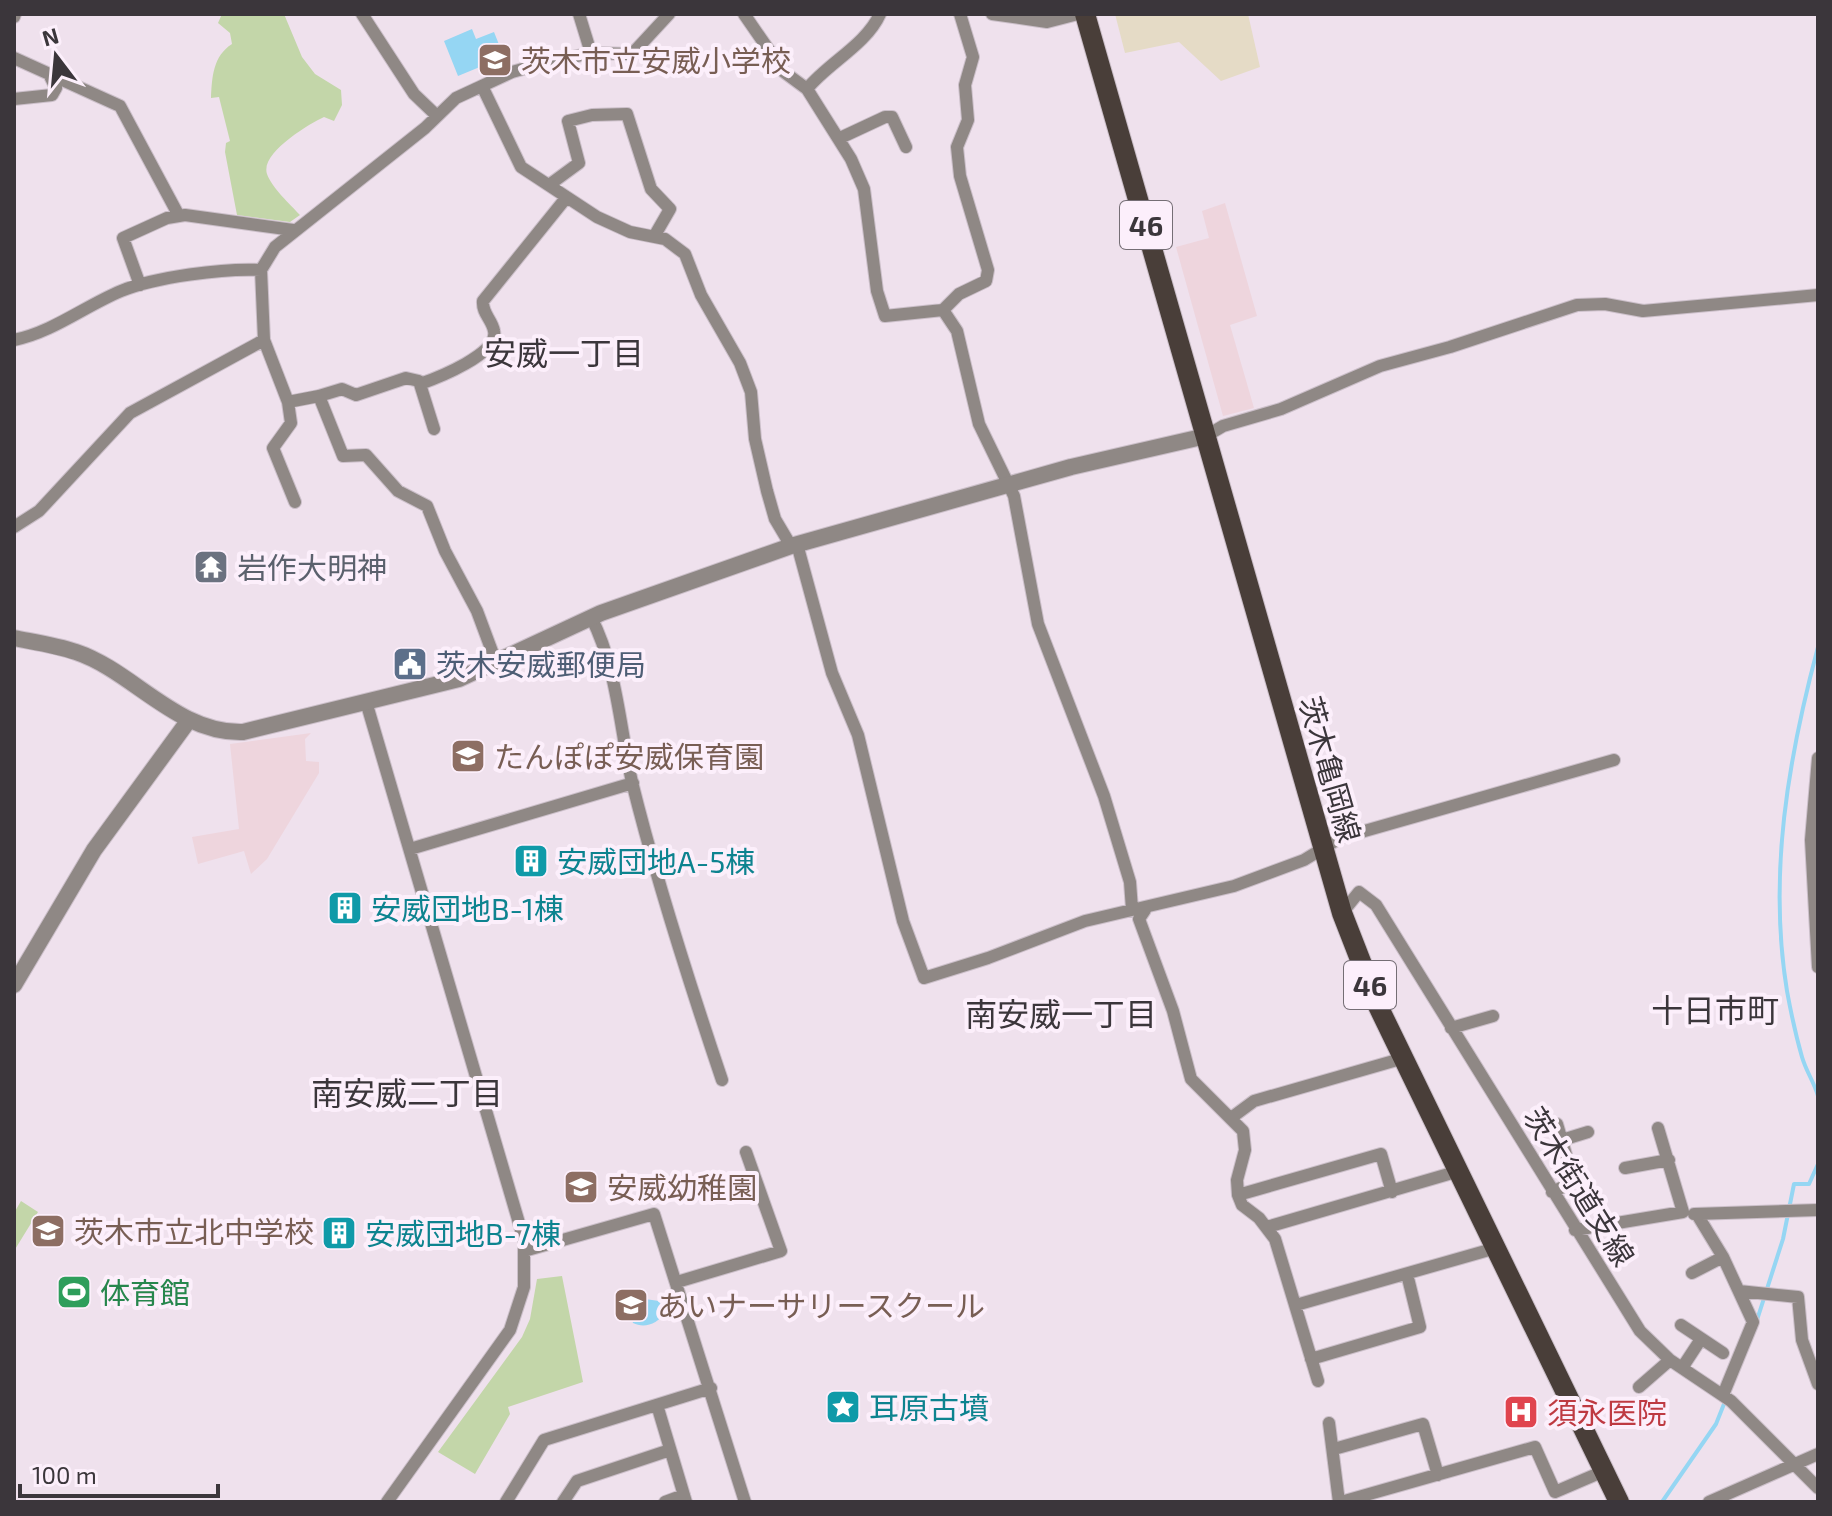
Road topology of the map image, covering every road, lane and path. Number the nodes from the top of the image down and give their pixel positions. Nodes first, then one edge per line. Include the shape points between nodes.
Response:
1 (362, 14) edge
2 (579, 14) edge
3 (669, 14) edge
4 (744, 14) edge
5 (880, 14) edge
6 (960, 14) edge
7 (992, 14) edge
8 (1078, 14) edge
9 (1085, 14) edge
10 (591, 53) junction
11 (14, 58) edge
12 (49, 74) junction
13 (482, 86) junction
14 (807, 89) junction
15 (14, 99) edge
16 (436, 115) junction
17 (840, 138) junction
18 (906, 147) dead end
19 (549, 185) junction
20 (566, 198) junction
21 (179, 216) junction
22 (293, 230) junction
23 (655, 235) junction
24 (261, 270) junction
25 (140, 285) junction
26 (1818, 295) edge
27 (943, 310) junction
28 (14, 340) edge
29 (264, 340) junction
30 (420, 384) junction
31 (319, 396) junction
32 (288, 402) junction
33 (434, 429) dead end
34 (1206, 436) junction
35 (1005, 484) junction
36 (295, 502) dead end
37 (14, 527) edge
38 (794, 545) junction
39 (591, 617) junction
40 (14, 638) edge
41 (496, 662) junction
42 (367, 705) junction
43 (189, 720) junction
44 (1818, 758) edge
45 (1614, 760) dead end
46 (633, 783) junction
47 (410, 849) junction
48 (1322, 849) junction
49 (1138, 909) junction
50 (1342, 913) junction
51 (1818, 967) edge
52 (14, 985) edge
53 (1493, 1016) dead end
54 (1451, 1028) junction
55 (1404, 1058) junction
56 (722, 1080) dead end
57 (1231, 1118) junction
58 (1557, 1124) dead end
59 (1658, 1128) dead end
60 (1588, 1132) dead end
61 (1562, 1140) junction
62 (746, 1152) dead end
63 (1669, 1160) junction
64 (1625, 1168) dead end
65 (1459, 1171) junction
66 (1392, 1192) junction
67 (1552, 1192) junction
68 (1238, 1195) junction
69 (1818, 1210) edge
70 (1683, 1212) junction
71 (1698, 1216) junction
72 (1267, 1227) junction
73 (1575, 1230) junction
74 (1496, 1248) junction
75 (524, 1251) junction
76 (1723, 1257) junction
77 (1692, 1273) dead end
78 (1407, 1274) junction
79 (677, 1282) junction
80 (1739, 1291) junction
81 (1296, 1305) junction
82 (1681, 1325) dead end
83 (1701, 1339) junction
84 (1723, 1353) dead end
85 (1311, 1359) junction
86 (1670, 1360) junction
87 (1682, 1368) junction
88 (1318, 1381) dead end
89 (1818, 1384) edge
90 (1639, 1387) dead end
91 (711, 1388) junction
92 (1723, 1395) junction
93 (657, 1405) junction
94 (1329, 1423) dead end
95 (1334, 1449) junction
96 (670, 1450) junction
97 (1818, 1454) edge
98 (1799, 1465) junction
99 (1604, 1471) junction
100 (1438, 1475) junction
101 (1818, 1488) edge
102 (685, 1499) edge
103 (387, 1502) edge
104 (506, 1502) edge
105 (563, 1502) edge
106 (665, 1502) edge
107 (745, 1502) edge
108 (1340, 1502) edge
109 (1619, 1502) edge
110 (1709, 1502) edge

1 - 16 street via 414,94
2 - 10 street
3 - 10 street via 632,54
4 - 14 street via 784,72
5 - 14 street
6 - 27 street via 973,57 965,85 968,120 957,147 960,176 988,270 986,281 959,294
7 - 8 street via 1047,22
9 - 34 main road, 茨木亀岡線 / 46
10 - 13 street via 512,72
11 - 12 street
12 - 15 street via 56,88 52,95
12 - 21 street via 120,106
13 - 16 street
13 - 19 street via 521,167
14 - 17 street
16 - 22 street
17 - 18 street via 892,117
17 - 27 street via 864,189 885,316
19 - 20 street
19 - 23 street via 579,163 568,121 627,114 651,189 670,209
20 - 23 street via 630,232
20 - 30 street via 483,301 493,339 455,371
21 - 22 street
21 - 25 street via 123,238
22 - 24 street
23 - 38 street via 685,254 701,295 740,363 751,392 755,439 775,519
24 - 25 street via 204,273
24 - 29 street
25 - 28 street
26 - 34 street via 1643,311 1577,305 1380,366
27 - 35 street via 957,331 979,424
29 - 32 street
29 - 37 street via 130,413 39,511
30 - 31 street via 406,378 356,395 342,389
30 - 33 street
31 - 32 street
31 - 41 street via 343,456 366,455 398,491 427,506
32 - 36 street via 291,423 273,448
34 - 35 street
34 - 48 main road, 茨木亀岡線 / 46
35 - 38 street
35 - 49 street via 1014,496 1038,624 1104,796
38 - 39 street
38 - 49 street via 832,673 858,735 903,921 924,978 1085,921
39 - 41 street
39 - 46 street
40 - 43 street via 77,652
41 - 42 street via 459,679
42 - 43 street via 243,732 222,733
42 - 47 street
43 - 52 street via 94,850
44 - 51 street via 1811,840
45 - 48 street via 1340,838
46 - 47 street
46 - 56 street via 675,940
47 - 75 street
48 - 49 street via 1234,886
48 - 50 main road, 茨木亀岡線 / 46
49 - 57 street via 1191,1079
50 - 54 street, 茨木街道支線 via 1359,892 1370,898
50 - 55 main road, 茨木亀岡線 / 46
53 - 54 street
54 - 67 street, 茨木街道支線
55 - 57 street via 1254,1101
55 - 65 main road, 茨木亀岡線 / 46
57 - 68 street via 1243,1131 1245,1144
58 - 61 street
59 - 63 street
60 - 61 street
61 - 67 street via 1574,1182
62 - 79 street via 781,1251
63 - 64 street
63 - 70 street
65 - 66 street
65 - 74 main road, 茨木亀岡線 / 46
66 - 68 street via 1381,1154
66 - 72 street
67 - 73 street, 茨木街道支線
68 - 72 street
69 - 71 street
70 - 71 street
70 - 73 street
71 - 76 street
72 - 81 street
73 - 86 street, 茨木街道支線 via 1640,1331
74 - 78 street
74 - 99 main road, 茨木亀岡線 / 46
75 - 79 street via 654,1214
75 - 103 street via 524,1287 510,1330
76 - 77 street
76 - 80 street
78 - 81 street
78 - 85 street via 1420,1327
79 - 91 street
80 - 89 street via 1798,1297 1802,1340
80 - 92 street via 1753,1322
81 - 85 street
82 - 83 street
83 - 84 street
83 - 87 street
85 - 88 street
86 - 87 street, 茨木街道支線
86 - 90 street
87 - 92 street, 茨木街道支線
91 - 93 street
91 - 107 street
92 - 98 street, 茨木街道支線
93 - 96 street
93 - 104 street via 544,1440
94 - 95 street
95 - 100 street via 1423,1424
95 - 108 street
96 - 102 street
96 - 105 street via 577,1481
97 - 98 street
98 - 101 street, 茨木街道支線
98 - 110 street
99 - 100 street via 1555,1492 1535,1447
99 - 109 main road, 茨木亀岡線 / 46
100 - 108 street
102 - 106 street

